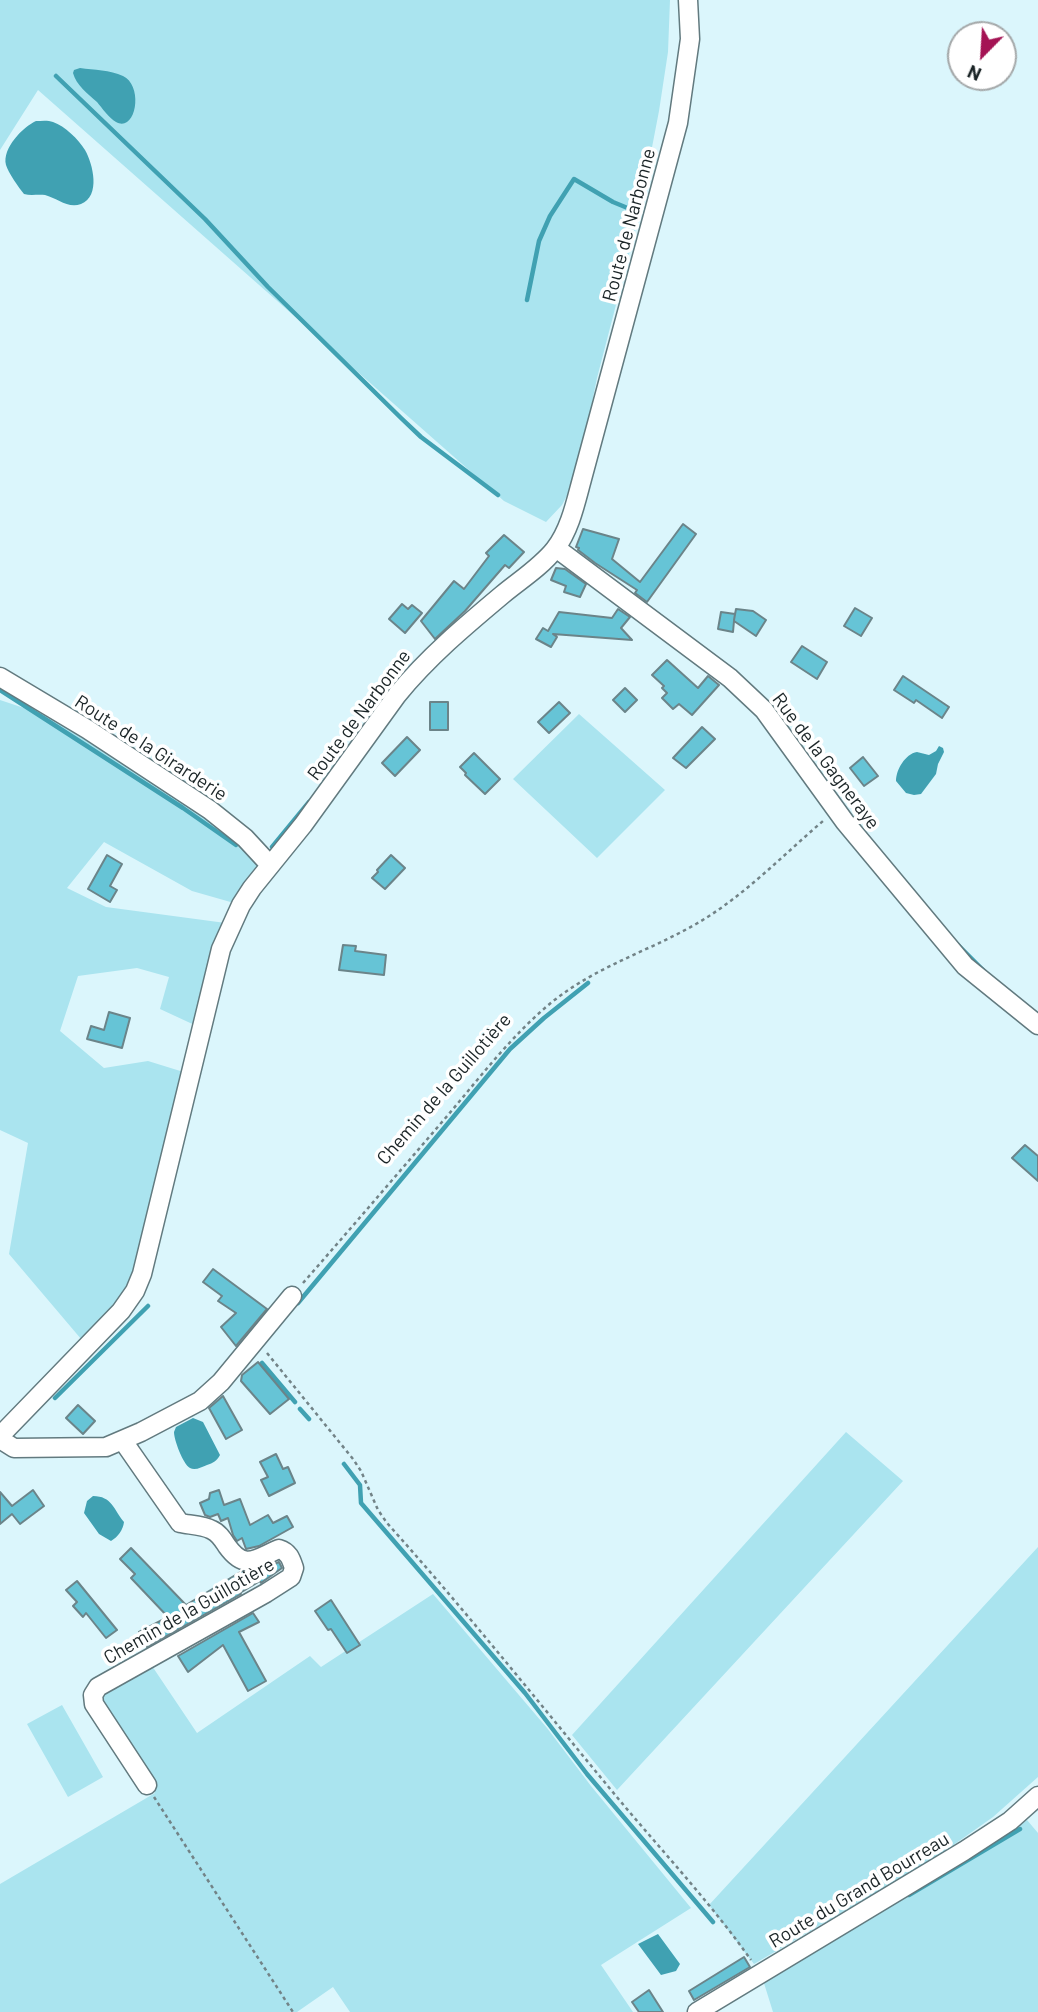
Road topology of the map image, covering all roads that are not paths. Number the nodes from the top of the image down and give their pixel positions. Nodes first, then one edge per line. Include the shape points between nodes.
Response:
1 (688, 0) edge
2 (556, 548) junction
3 (0, 677) edge
4 (270, 865) junction
5 (1038, 1025) edge
6 (292, 1296) road end
7 (0, 1438) edge
8 (123, 1441) junction
9 (147, 1785) road end
10 (1038, 1796) edge
11 (697, 2012) edge

1 - 2 street, Route de Narbonne via 690,40 678,123 582,478
2 - 4 street, Route de Narbonne via 421,666
2 - 5 street, Rue de la Gagneraye via 730,678 764,710 836,809 965,966
3 - 4 street, Route de la Girarderie via 210,810
4 - 7 street, Route de Narbonne via 241,905 221,949 135,1291
6 - 8 street via 200,1401
7 - 8 street via 25,1449 106,1447
8 - 9 street, Chemin de la Guillotière via 180,1523 212,1530 243,1562 279,1549 289,1555 294,1568 291,1577 266,1594 98,1687 94,1704
10 - 11 street, Route du Grand Bourreau via 964,1852

